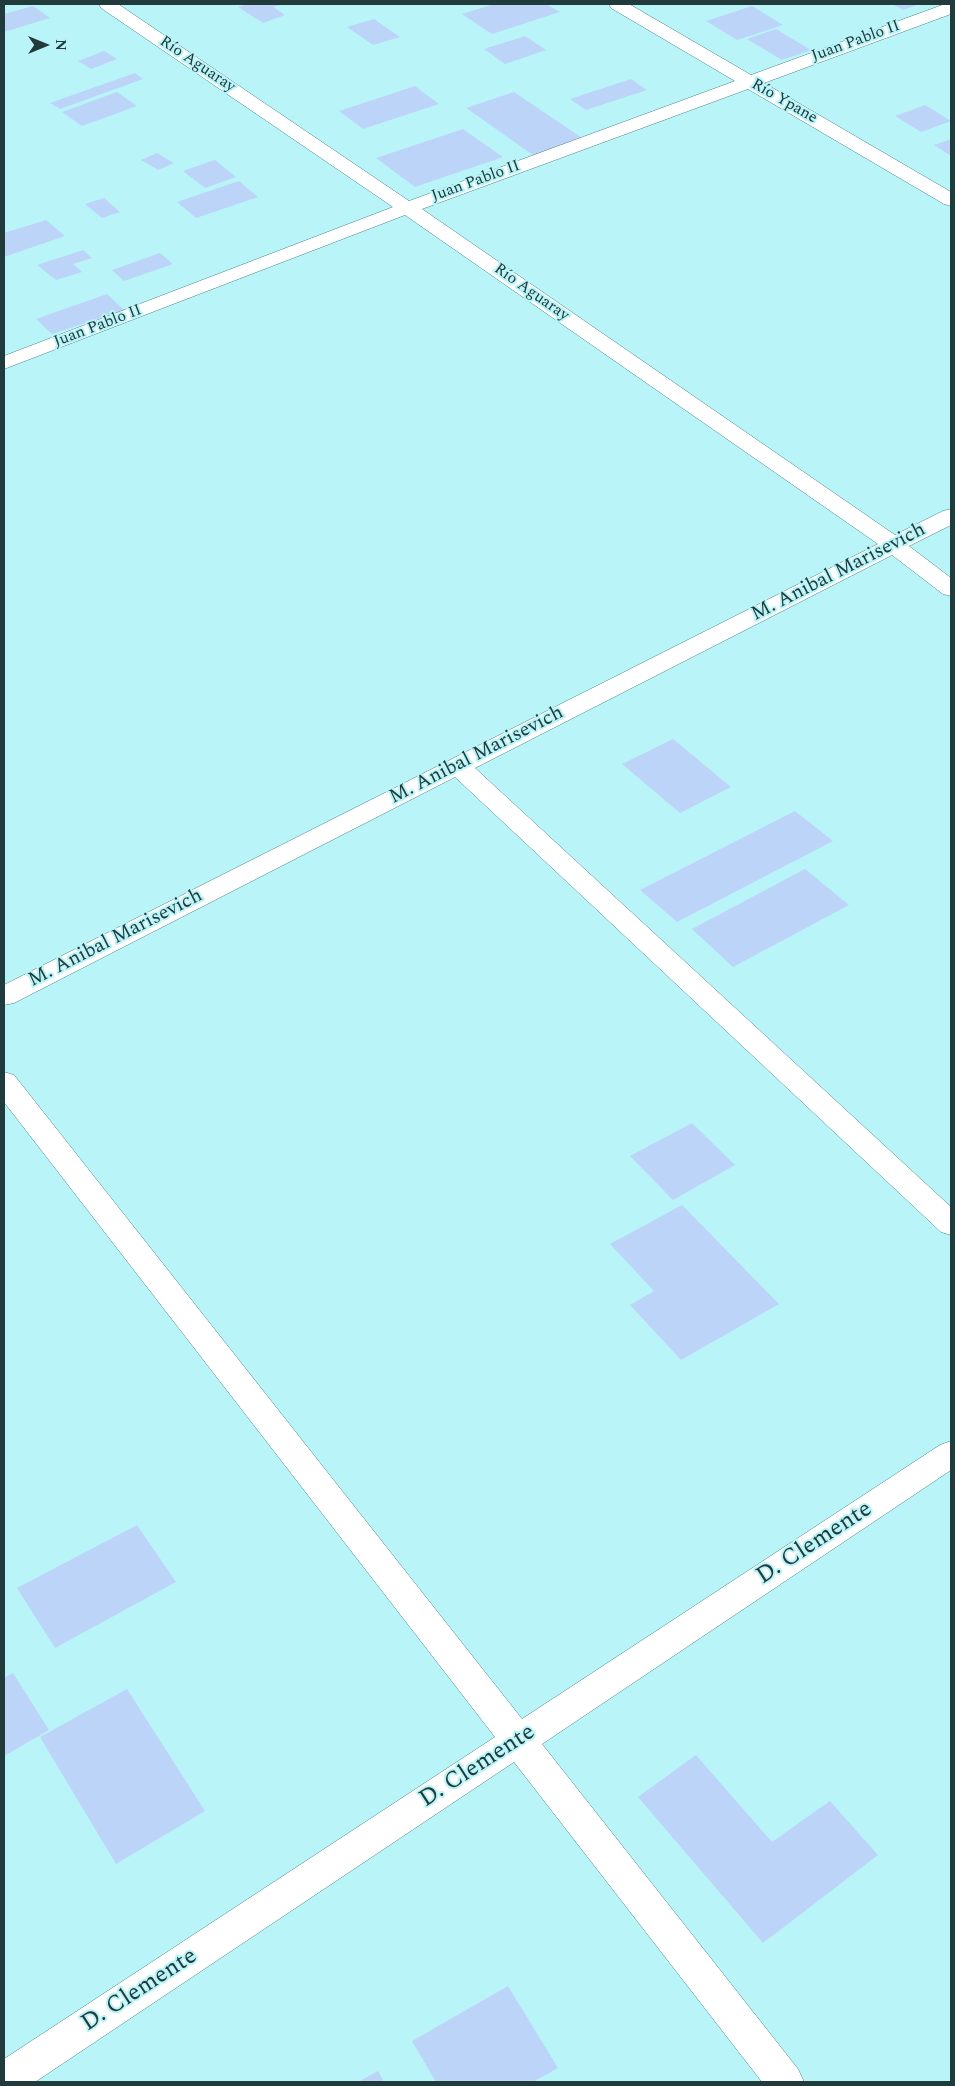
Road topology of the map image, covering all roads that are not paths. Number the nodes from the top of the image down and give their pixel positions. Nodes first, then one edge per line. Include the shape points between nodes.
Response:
1 (107, 4) edge
2 (617, 4) edge
3 (951, 8) edge
4 (749, 81) junction
5 (951, 200) edge
6 (407, 208) junction
7 (4, 363) edge
8 (951, 516) edge
9 (894, 545) junction
10 (951, 589) edge
11 (458, 766) junction
12 (4, 996) edge
13 (4, 1082) edge
14 (951, 1224) edge
15 (951, 1454) edge
16 (519, 1740) junction
17 (4, 2081) edge
18 (785, 2082) edge

1 - 6 street, Río Aguaray
2 - 4 street, Río Ypane
3 - 4 street, Juan Pablo II
4 - 5 street, Río Ypane
4 - 6 street, Juan Pablo II
6 - 7 street, Juan Pablo II
6 - 9 street, Río Aguaray
8 - 9 street, M. Anibal Marisevich
9 - 10 street, Río Aguaray
9 - 11 street, M. Anibal Marisevich
11 - 12 street, M. Anibal Marisevich
11 - 14 street
13 - 16 street
15 - 16 street, D. Clemente
16 - 17 street, D. Clemente
16 - 18 street

